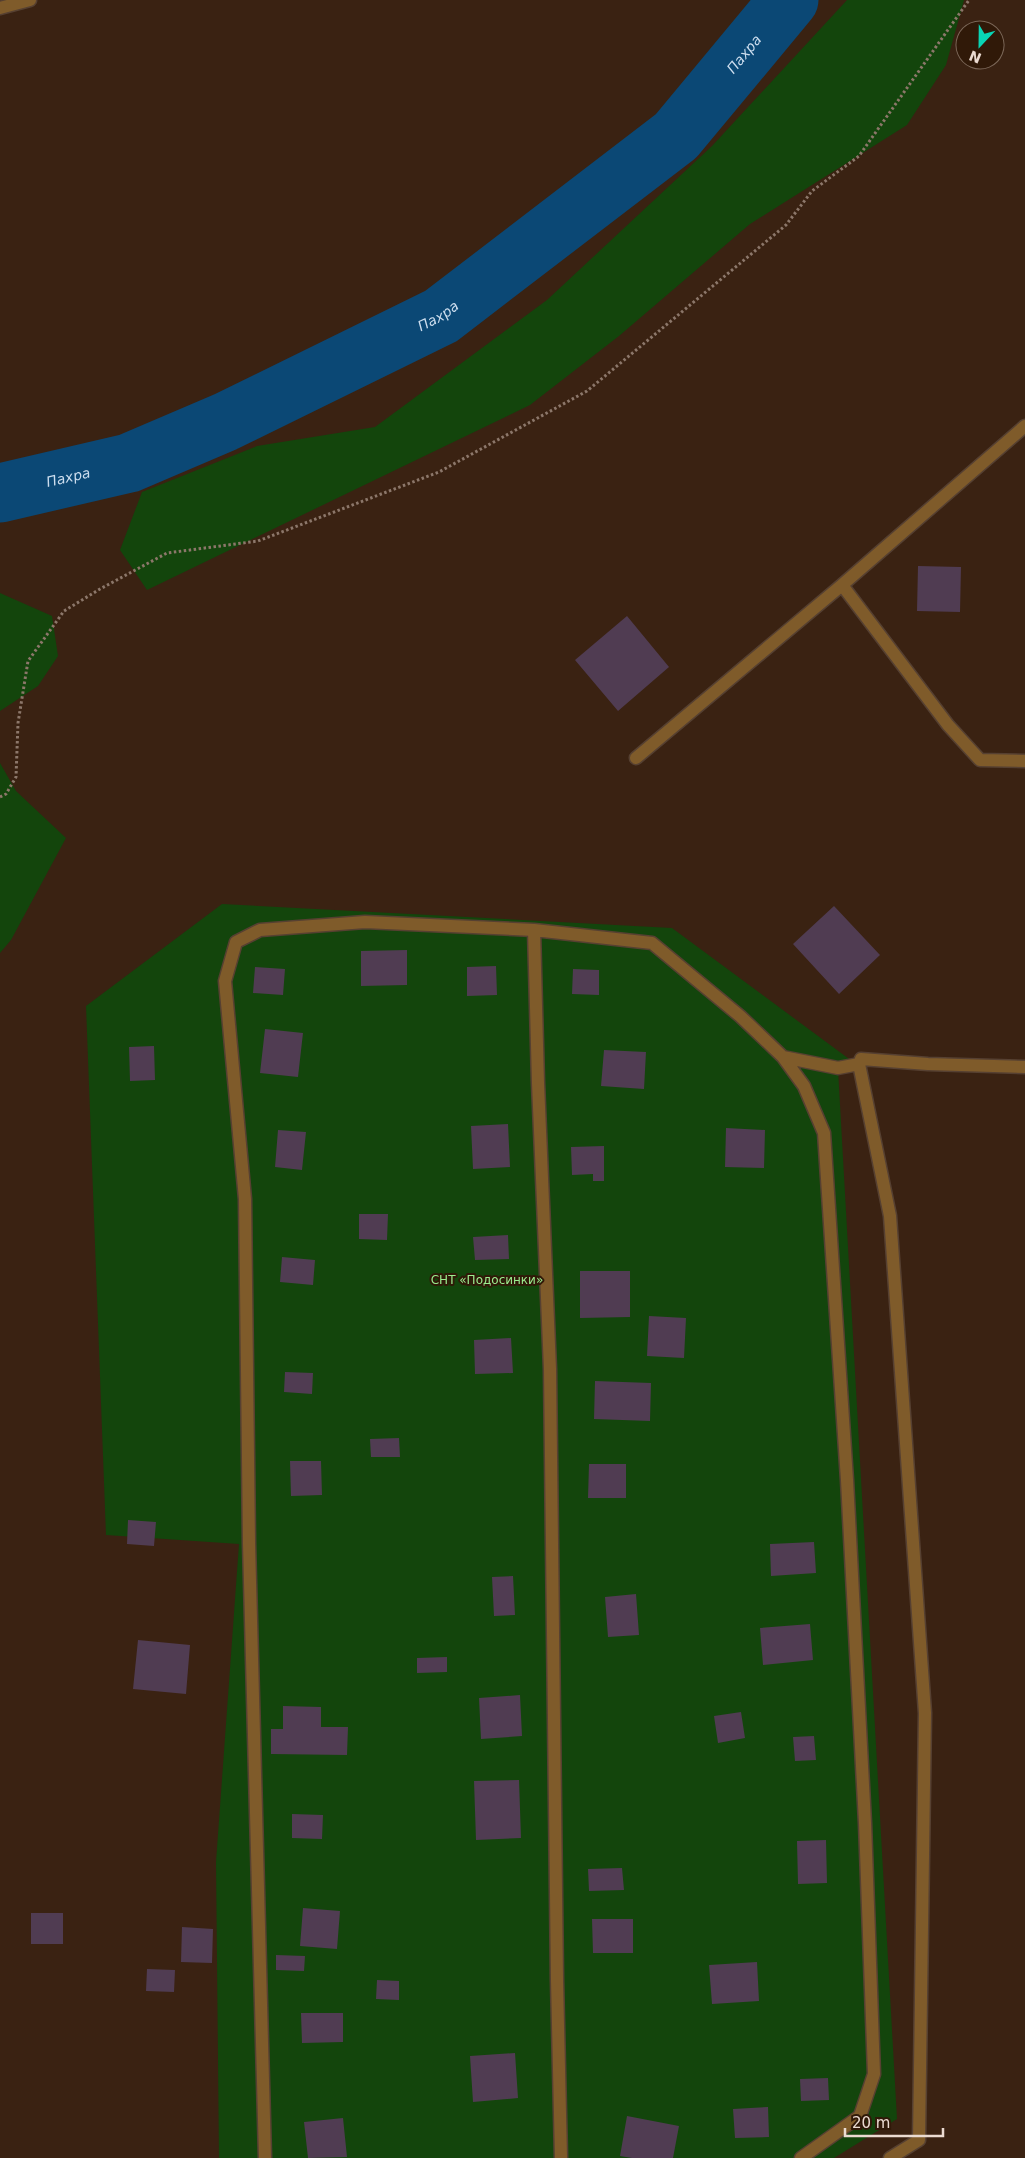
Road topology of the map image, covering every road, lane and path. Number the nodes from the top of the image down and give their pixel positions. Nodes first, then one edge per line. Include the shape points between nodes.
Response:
1 (30, 0) edge
2 (969, 0) edge
3 (0, 8) edge
4 (1025, 426) edge
5 (842, 585) junction
6 (636, 758) dead end
7 (1025, 761) edge
8 (0, 797) edge
9 (534, 930) junction
10 (783, 1057) junction
11 (859, 1064) junction
12 (1025, 1066) edge
13 (265, 2158) edge
14 (561, 2158) edge
15 (801, 2158) edge
16 (890, 2158) edge

1 - 3 street
2 - 8 path via 859,156 812,191 786,225 587,391 439,472 258,541 166,554 100,588 64,611 28,661 18,723 16,777 6,794
4 - 5 street
5 - 6 street
5 - 7 street via 948,725 980,760
9 - 10 street via 652,943 740,1016
9 - 13 street via 365,922 260,930 236,942 225,981 245,1199 249,1543
9 - 14 street via 550,1369
10 - 11 street via 838,1068
10 - 15 street via 804,1086 824,1133 866,1824 874,2074 860,2116
11 - 12 street via 861,1059
11 - 16 street via 890,1216 925,1713 919,2140

